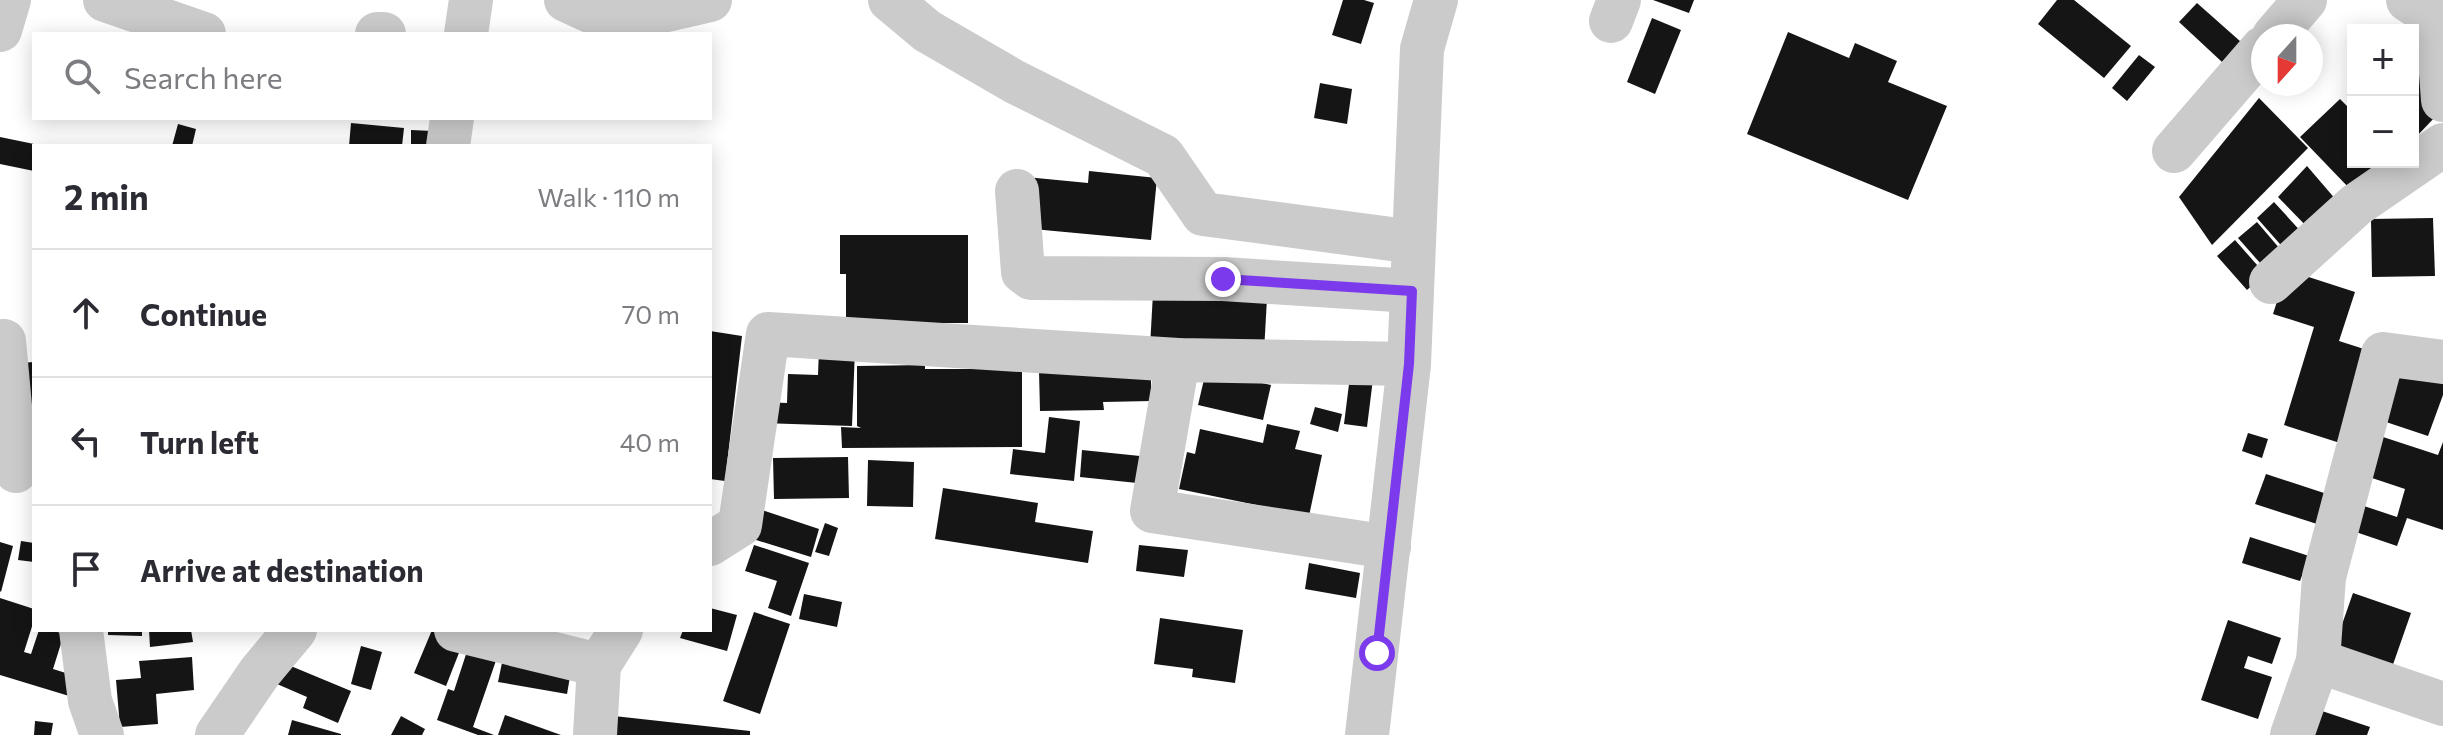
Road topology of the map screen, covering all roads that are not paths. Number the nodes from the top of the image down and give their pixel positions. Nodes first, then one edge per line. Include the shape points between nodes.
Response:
1 (9, 0) edge
2 (105, 0) edge
3 (471, 0) edge
4 (566, 0) edge
5 (710, 0) edge
6 (890, 0) edge
7 (1436, 0) edge
8 (2305, 0) edge
9 (2429, 10) edge
10 (2284, 24) edge
11 (0, 30) edge
12 (198, 32) edge
13 (466, 32) edge
14 (2251, 62) edge
15 (2443, 100) edge
16 (452, 120) edge
17 (448, 144) edge
18 (2443, 145) edge
19 (2174, 151) dead end
20 (1017, 191) dead end
21 (1414, 242) junction
22 (2271, 282) dead end
23 (1412, 291) junction
24 (13, 341) edge
25 (1178, 360) junction
26 (2443, 362) edge
27 (1409, 364) junction
28 (16, 471) dead end
29 (712, 543) edge
30 (1389, 547) junction
31 (81, 632) edge
32 (293, 632) edge
33 (473, 632) edge
34 (610, 648) edge
35 (2318, 661) junction
36 (2443, 704) edge
37 (102, 735) edge
38 (217, 735) edge
39 (595, 735) edge
40 (1367, 735) edge
41 (2292, 735) edge

1 - 11 street
2 - 12 street
3 - 13 street
4 - 5 street via 614,22
6 - 21 street via 927,31 1015,82 1163,156 1203,214
7 - 21 street via 1422,49
8 - 10 street
9 - 15 street
14 - 19 street
16 - 17 street
18 - 22 street via 2356,205
20 - 23 street via 1023,272 1031,278 1223,279
21 - 23 street
23 - 27 street
24 - 28 street
25 - 27 street
25 - 29 street via 768,334 740,525
25 - 30 street via 1152,511
26 - 35 street via 2383,354 2324,577
27 - 30 street
30 - 40 street
31 - 37 street via 90,701
32 - 38 street
33 - 34 street
34 - 39 street
35 - 36 street
35 - 41 street

